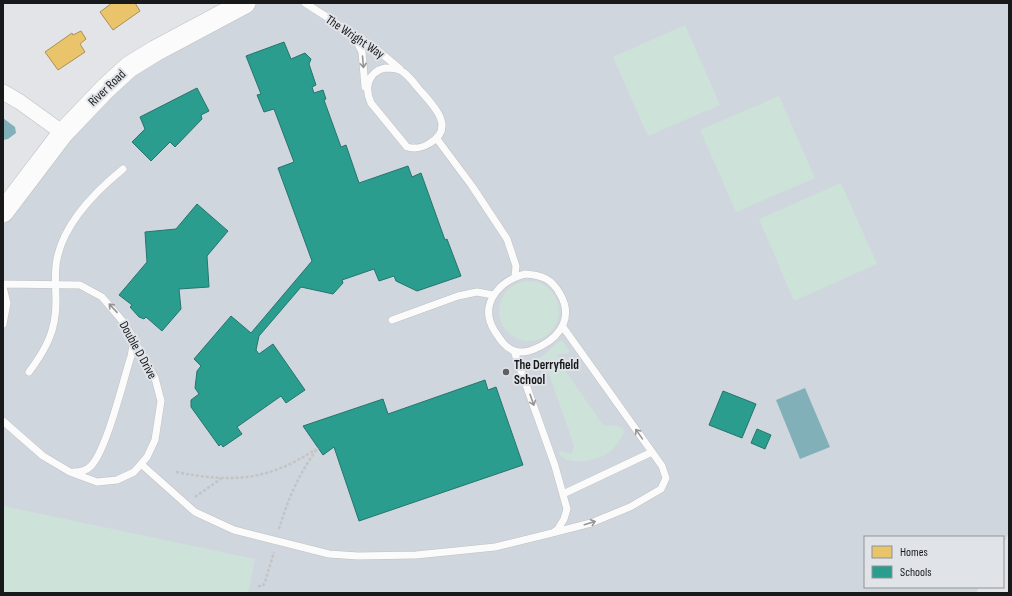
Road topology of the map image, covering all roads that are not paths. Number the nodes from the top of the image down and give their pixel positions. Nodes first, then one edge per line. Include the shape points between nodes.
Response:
1 (245, 3) edge
2 (305, 3) edge
3 (352, 32) junction
4 (404, 72) junction
5 (3, 92) edge
6 (367, 95) junction
7 (63, 133) junction
8 (437, 139) junction
9 (123, 169) dead end
10 (3, 212) edge
11 (514, 276) junction
12 (55, 284) junction
13 (3, 286) edge
14 (493, 295) junction
15 (392, 320) dead end
16 (3, 324) edge
17 (563, 327) junction
18 (134, 341) junction
19 (514, 351) junction
20 (29, 372) dead end
21 (3, 421) edge
22 (652, 452) junction
23 (141, 464) junction
24 (70, 472) junction
25 (563, 494) junction
26 (552, 533) junction

1 - 7 street, River Road via 129,67
2 - 3 lane, The Wright Way
3 - 4 lane, The Wright Way
3 -> 6 lane via 362,52
4 - 6 lane, The Wright Way via 386,68 375,72 368,80
4 - 8 lane, The Wright Way via 440,115 443,125
5 - 7 street
6 - 8 lane via 406,147 422,147
7 - 10 street, River Road
8 - 11 lane via 507,239 516,266
9 - 12 lane via 96,194 69,230 57,258
11 - 14 lane
11 - 17 lane via 538,275 556,286 566,309 567,318
12 - 13 lane, Double D Drive
18 -> 12 lane, Double D Drive via 117,312 98,294 80,285
12 - 20 lane via 56,304 52,333 48,344
13 - 16 lane, Double D Drive via 8,302
14 - 15 lane via 477,292 458,296
14 - 19 lane via 489,305 489,318 503,343
17 - 19 lane via 547,342 532,350
22 -> 17 lane
18 - 23 lane, Double D Drive via 155,378 161,401 155,440
18 - 24 lane via 103,446 90,466 82,472
19 -> 25 lane
21 - 24 lane, Double D Drive via 43,456
22 - 25 lane
26 -> 22 lane via 592,523 630,507 661,489 666,478
23 - 24 lane, Double D Drive via 134,472 117,480 98,482
23 - 26 lane via 195,512 234,530 329,554 416,555 495,547
25 - 26 lane via 567,509 558,529

